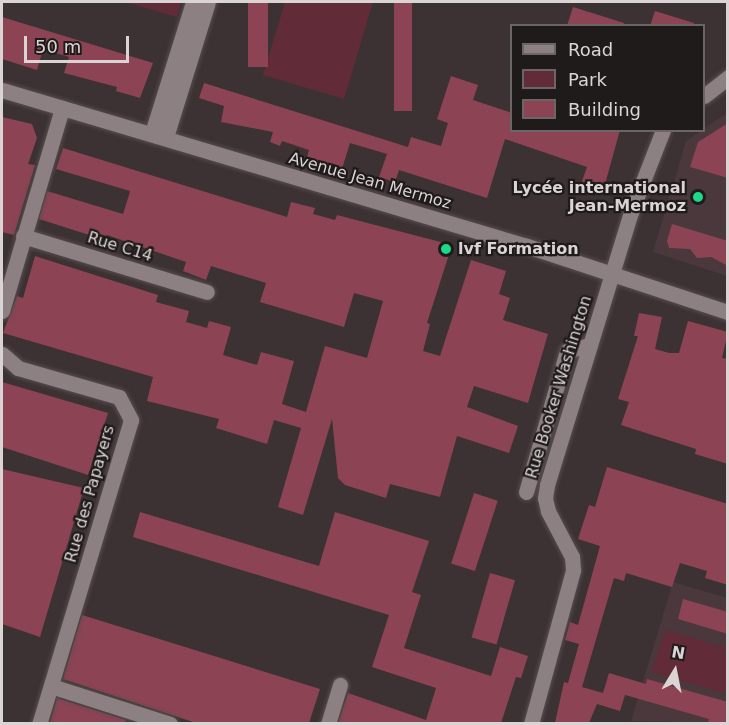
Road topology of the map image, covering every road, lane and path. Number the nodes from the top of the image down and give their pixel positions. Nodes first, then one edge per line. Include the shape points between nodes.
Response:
1 (193, 2) edge
2 (208, 2) edge
3 (728, 77) edge
4 (2, 90) edge
5 (705, 95) edge
6 (62, 108) junction
7 (662, 132) edge
8 (159, 135) junction
9 (23, 236) junction
10 (612, 275) junction
11 (207, 292) dead end
12 (2, 311) edge
13 (728, 312) edge
14 (590, 345) junction
15 (2, 354) edge
16 (526, 492) dead end
17 (51, 686) junction
18 (340, 686) dead end
19 (39, 723) edge
20 (171, 723) edge
21 (328, 723) edge
22 (531, 723) edge

1 - 8 street
2 - 8 street
3 - 5 street
4 - 6 street, Avenue Jean Mermoz
6 - 8 street, Avenue Jean Mermoz
6 - 9 street
7 - 10 street, Rue Booker Washington via 649,158
8 - 10 street, Avenue Jean Mermoz
9 - 11 street, Rue C14
9 - 12 street
10 - 13 street, Avenue Jean Mermoz
10 - 14 street, Rue Booker Washington
14 - 16 street via 567,351
14 - 22 street, Rue Booker Washington via 545,498 572,557 573,570
15 - 17 street, Rue des Papayers via 18,368 119,397 131,420
17 - 19 street, Rue des Papayers
17 - 20 street
18 - 21 street

